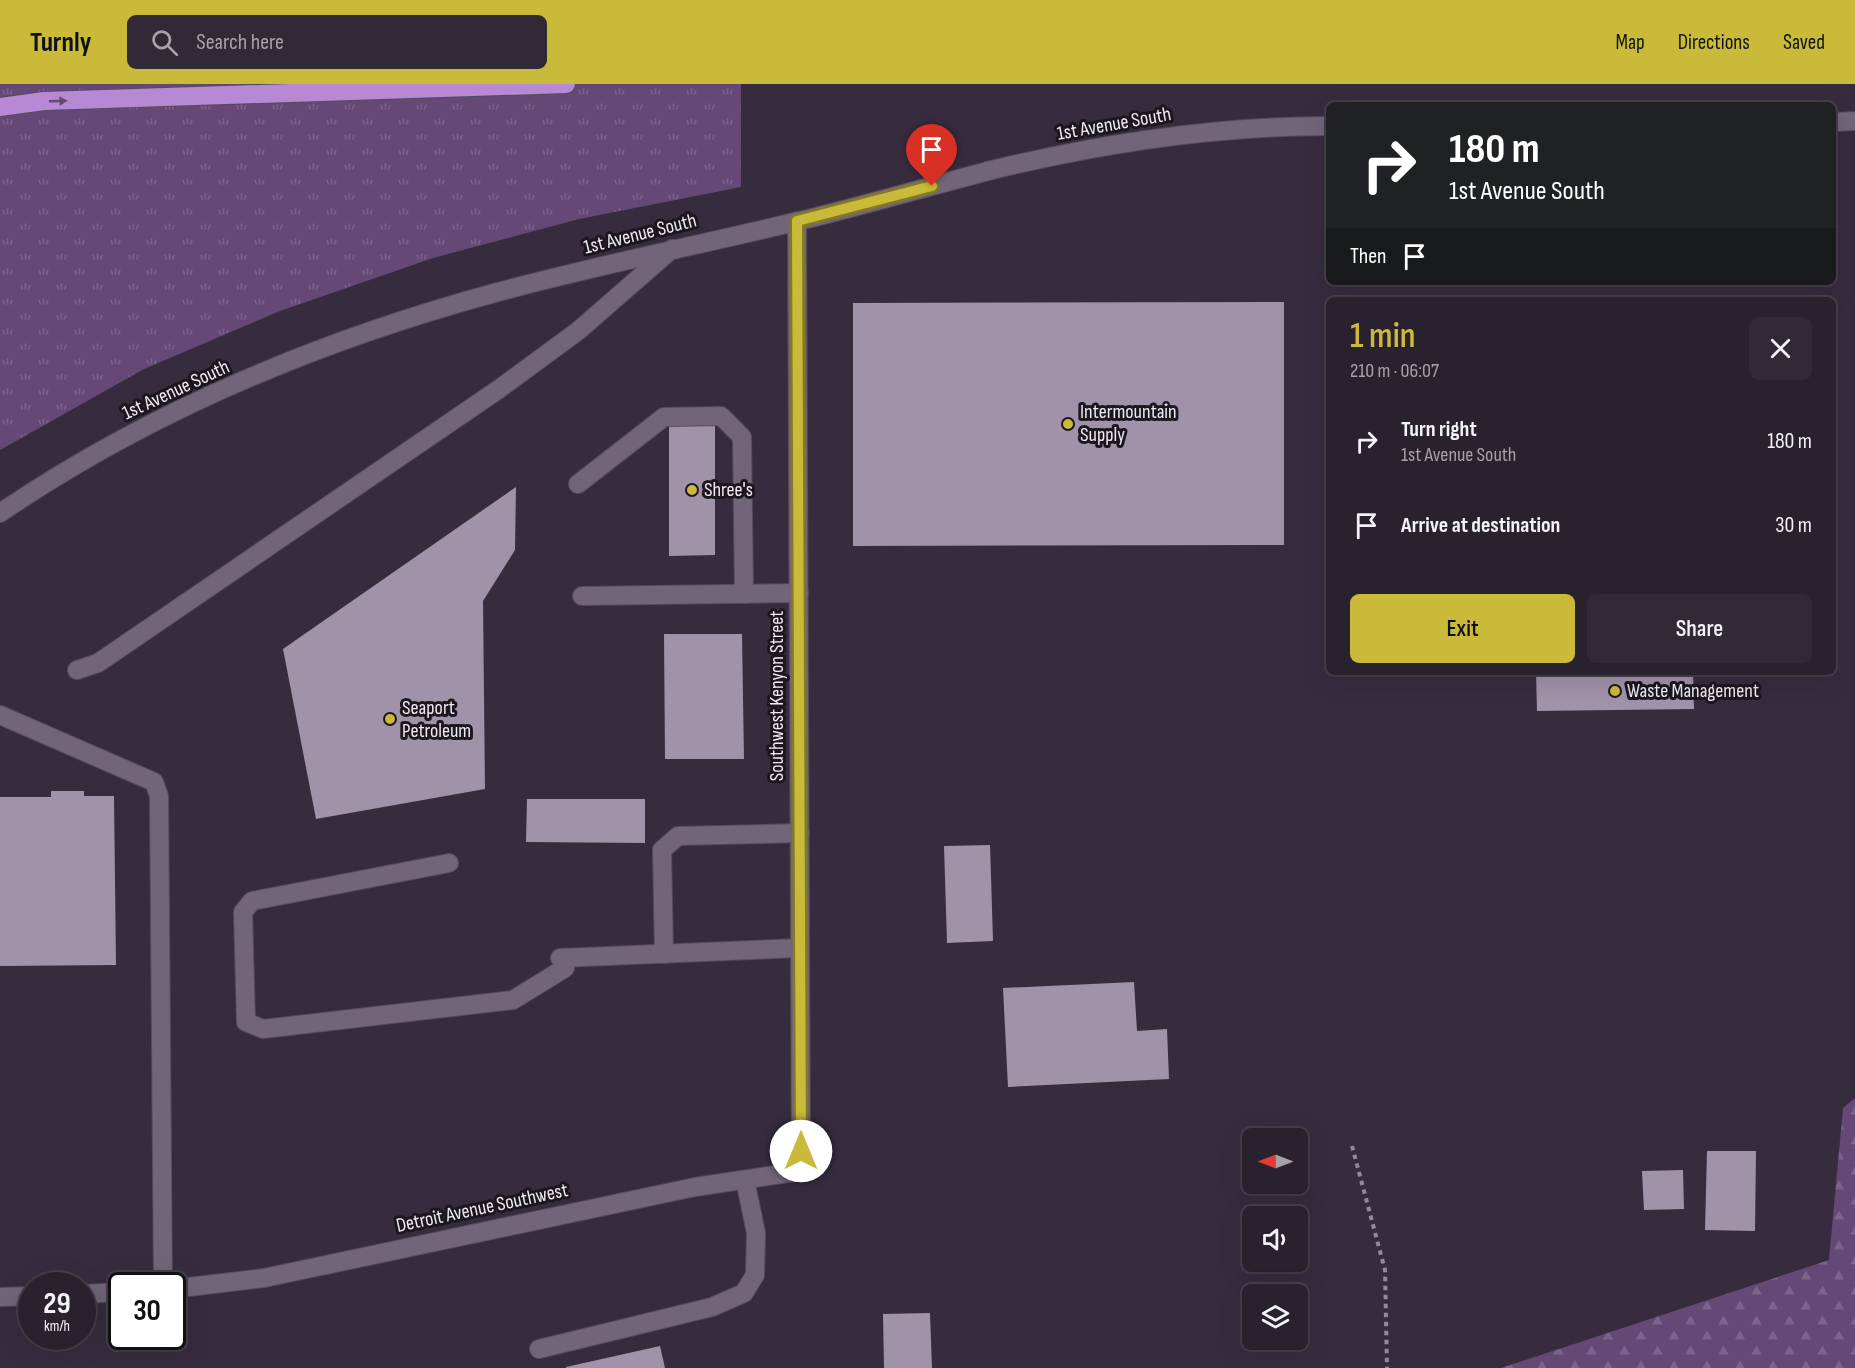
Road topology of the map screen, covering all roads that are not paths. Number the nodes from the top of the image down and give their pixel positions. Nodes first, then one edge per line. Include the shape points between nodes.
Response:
1 (566, 84) edge
2 (0, 106) edge
3 (1855, 121) edge
4 (1836, 122) edge
5 (1326, 126) edge
6 (797, 221) junction
7 (672, 249) junction
8 (578, 484) dead end
9 (0, 513) edge
10 (799, 593) junction
11 (744, 594) junction
12 (582, 596) dead end
13 (77, 670) dead end
14 (0, 715) edge
15 (800, 832) junction
16 (449, 863) dead end
17 (800, 948) junction
18 (664, 954) junction
19 (801, 1171) joint
20 (745, 1180) junction
21 (163, 1272) edge
22 (186, 1287) edge
23 (18, 1296) edge
24 (0, 1297) edge
25 (539, 1349) dead end

2 -> 1 highway via 44,101
3 - 4 street
5 - 6 street, 1st Avenue South via 1206,131 1147,140 1000,168
6 - 7 street, 1st Avenue South
6 - 10 street, Southwest Kenyon Street
7 - 9 street, 1st Avenue South via 496,293 289,362 105,449
7 - 13 street via 578,331 499,389 108,656
8 - 11 street via 664,417 721,416 742,437
10 - 11 street
10 - 15 street, Southwest Kenyon Street
11 - 12 street
14 - 21 street via 154,782 159,796
15 - 17 street, Southwest Kenyon Street
15 - 18 street via 678,836 662,850
16 - 18 street via 252,901 243,912 246,1022 263,1029 513,1000 562,963
17 - 18 street
17 - 19 street, Southwest Kenyon Street
19 - 20 street, Detroit Avenue Southwest
20 - 22 street, Detroit Avenue Southwest via 695,1187 264,1278
20 - 25 street via 756,1233 755,1275 744,1293 712,1307
23 - 24 street

